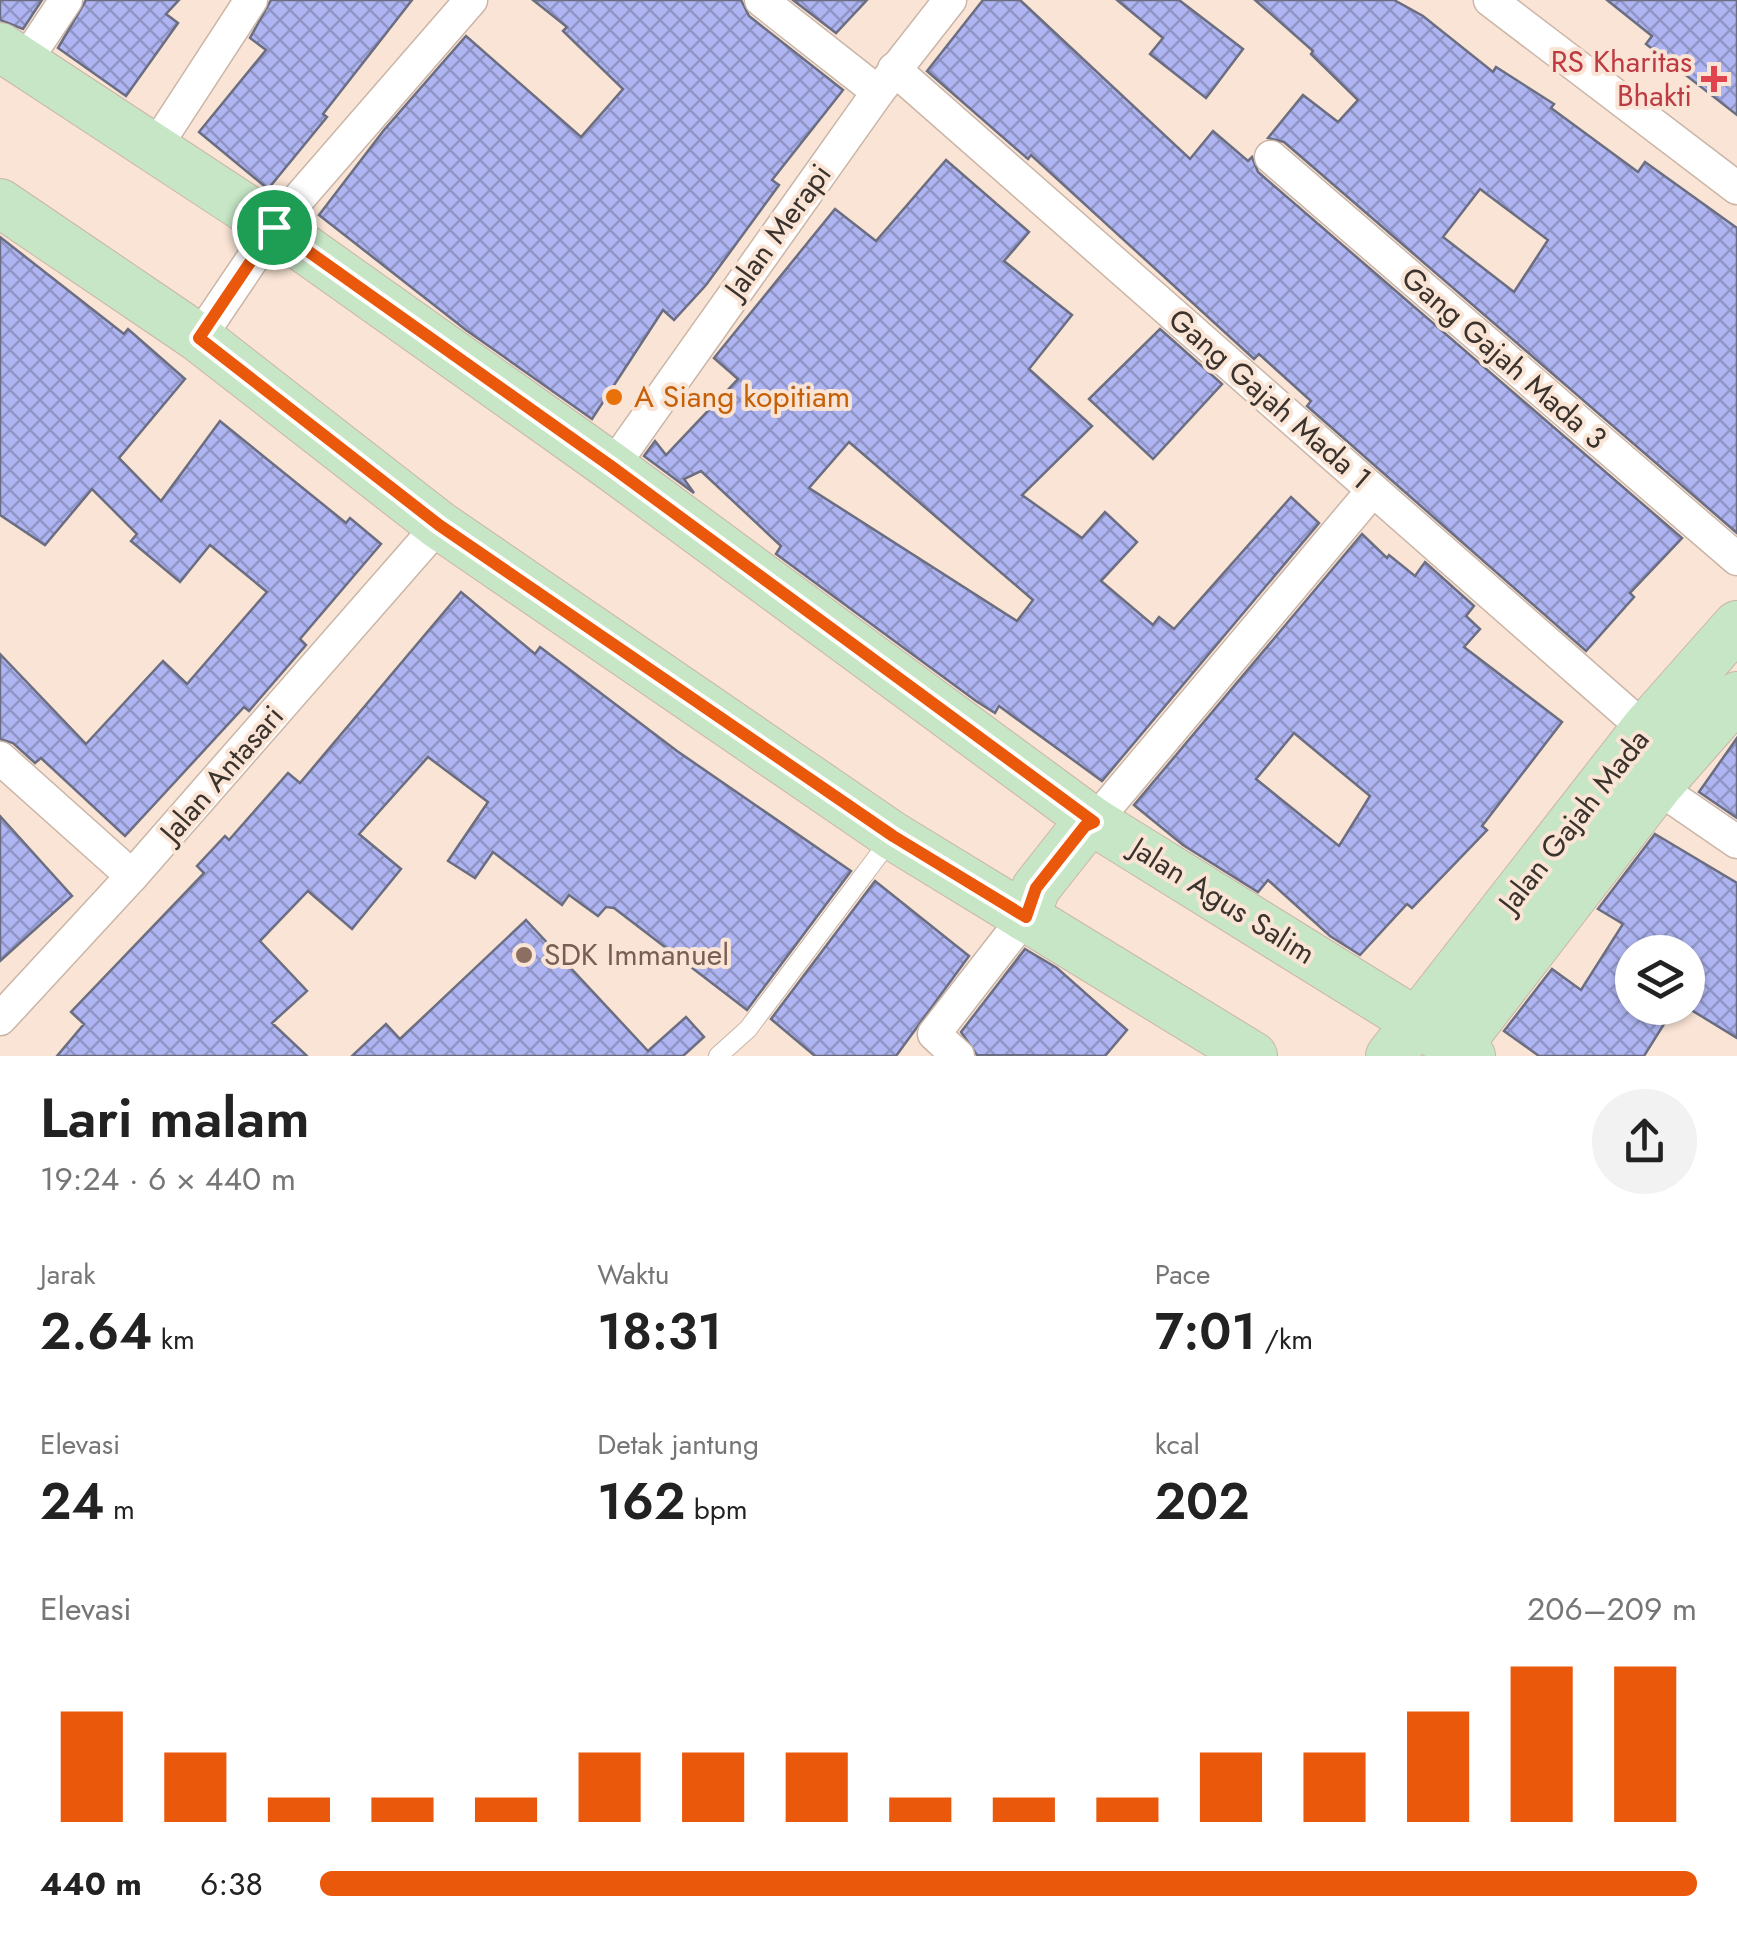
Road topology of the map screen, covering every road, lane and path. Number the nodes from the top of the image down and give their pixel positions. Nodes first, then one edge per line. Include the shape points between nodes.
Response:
1 (66, 0) edge
2 (251, 0) edge
3 (471, 0) edge
4 (761, 0) edge
5 (950, 0) edge
6 (1490, 0) edge
7 (12, 55) edge
8 (886, 81) junction
9 (154, 149) junction
10 (1270, 158) dead end
11 (1737, 188) edge
12 (0, 203) edge
13 (270, 234) junction
14 (205, 330) junction
15 (612, 467) junction
16 (1374, 490) junction
17 (439, 525) junction
18 (1737, 559) edge
19 (1737, 625) edge
20 (1737, 696) edge
21 (1645, 729) junction
22 (0, 758) edge
23 (1658, 787) junction
24 (1089, 824) junction
25 (893, 836) junction
26 (1737, 842) edge
27 (132, 876) junction
28 (1031, 902) junction
29 (0, 1018) edge
30 (1404, 1039) edge
31 (1459, 1053) edge
32 (718, 1056) edge
33 (958, 1056) edge
34 (1253, 1056) edge

1 - 7 street
2 - 9 street
3 - 13 street
4 - 8 street, Gang Gajah Mada 1
5 - 8 street, Jalan Merapi
6 - 11 street
7 - 9 street, Jalan Agus Salim
8 - 15 street, Jalan Merapi
8 - 16 street, Gang Gajah Mada 1
9 - 13 street, Jalan Agus Salim
10 - 18 street, Gang Gajah Mada 3
12 - 14 street
13 - 14 street
13 - 15 street, Jalan Agus Salim
14 - 17 street
15 - 24 street, Jalan Agus Salim
16 - 21 street, Gang Gajah Mada 1
16 - 24 street
17 - 25 street
17 - 27 street, Jalan Antasari
19 - 21 street, Jalan Gajah Mada
20 - 23 street, Jalan Gajah Mada
21 - 30 street, Jalan Gajah Mada
22 - 27 street
23 - 26 street
23 - 31 street, Jalan Gajah Mada
24 - 28 street
24 - 30 street, Jalan Agus Salim
25 - 28 street
25 - 32 lane via 748,1029
27 - 29 street, Jalan Antasari
28 - 33 street via 934,1034
28 - 34 street
30 - 31 street, Jalan Agus Salim

